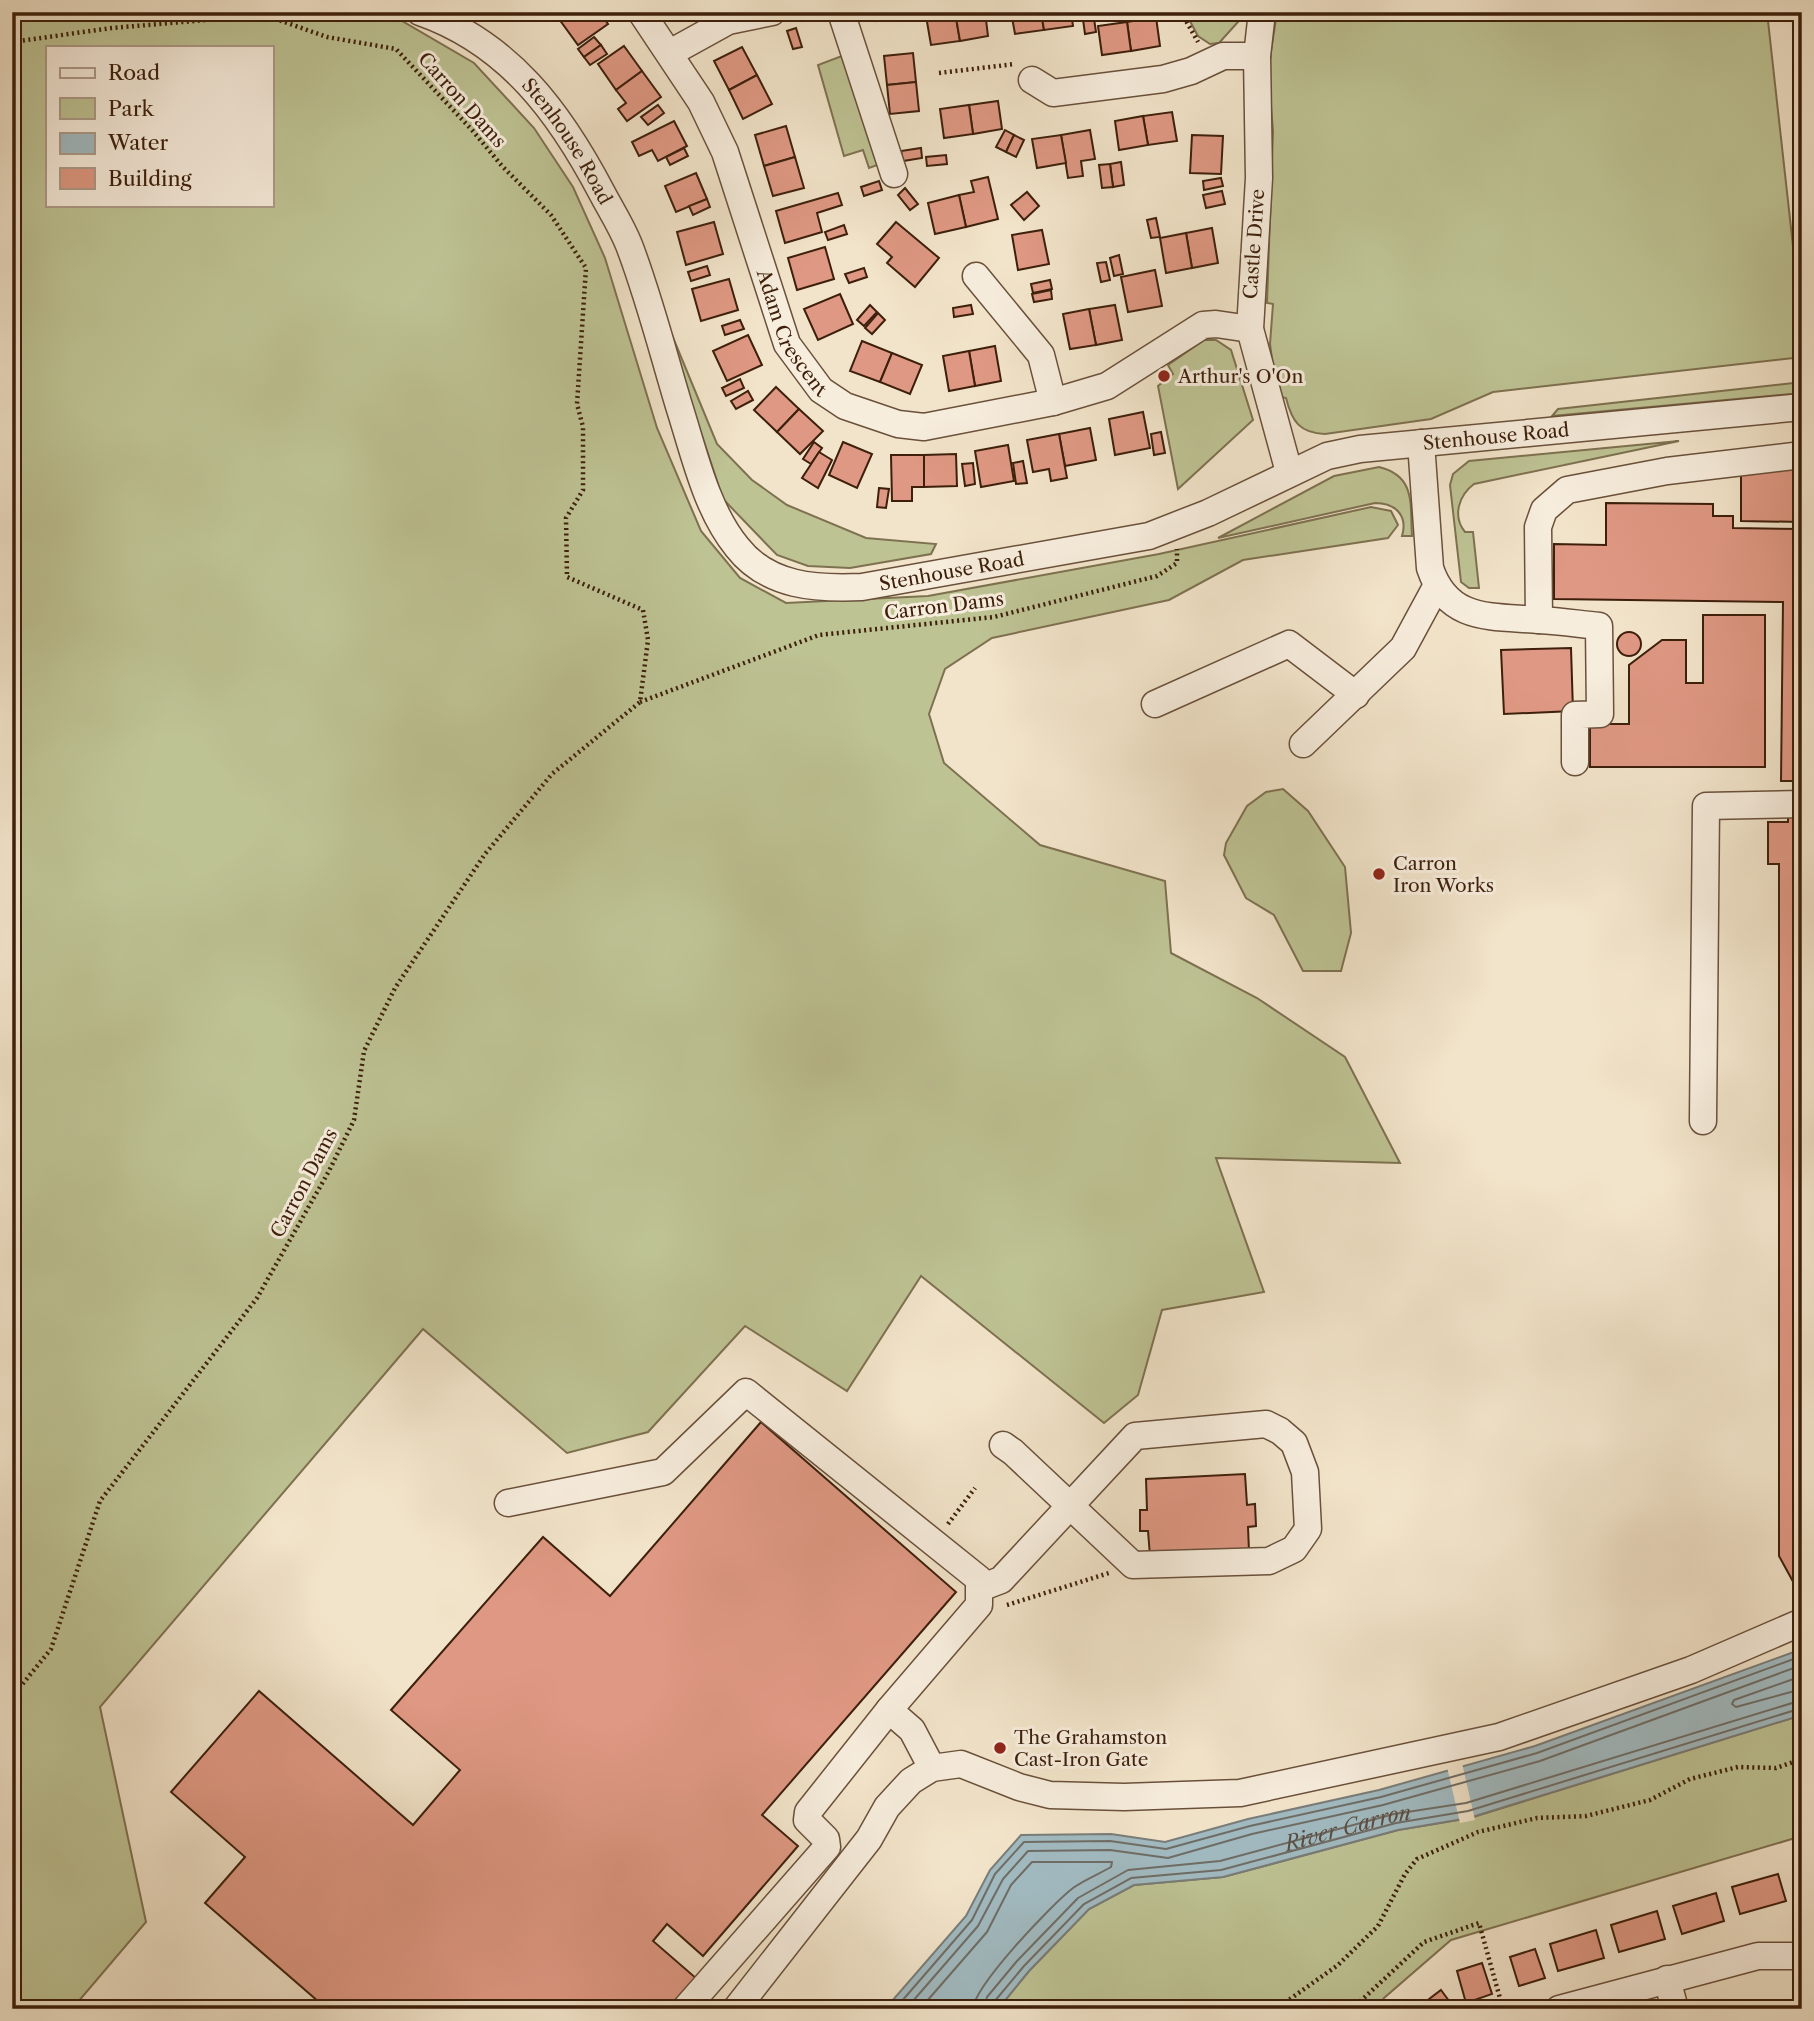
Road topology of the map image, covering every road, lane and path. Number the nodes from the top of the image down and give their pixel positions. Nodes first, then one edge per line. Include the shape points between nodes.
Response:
1 (420, 12) edge
2 (640, 12) edge
3 (772, 12) edge
4 (841, 12) edge
5 (1181, 12) edge
6 (1262, 12) edge
7 (12, 42) edge
8 (670, 52) junction
9 (1257, 56) junction
10 (1209, 62) junction
11 (939, 72) dead end
12 (1032, 80) joint
13 (894, 174) dead end
14 (976, 276) dead end
15 (1250, 329) junction
16 (1053, 402) junction
17 (1802, 407) edge
18 (1421, 443) junction
19 (1802, 455) edge
20 (1289, 472) junction
21 (1177, 543) dead end
22 (1436, 587) junction
23 (1539, 620) junction
24 (1356, 695) junction
25 (640, 702) junction
26 (1155, 704) dead end
27 (1303, 744) dead end
28 (1575, 762) dead end
29 (1802, 803) edge
30 (1703, 1121) dead end
31 (1003, 1445) dead end
32 (975, 1488) dead end
33 (508, 1503) dead end
34 (1071, 1506) junction
35 (933, 1542) junction
36 (1133, 1565) junction
37 (979, 1597) junction
38 (1802, 1622) edge
39 (12, 1697) edge
40 (889, 1710) junction
41 (1802, 1759) edge
42 (932, 1769) junction
43 (1802, 1956) edge
44 (1667, 1979) junction
45 (685, 2009) edge
46 (736, 2009) edge
47 (1276, 2009) edge
48 (1352, 2009) edge
49 (1503, 2009) edge
50 (1559, 2009) edge
51 (1675, 2009) edge

1 - 20 street, Stenhouse Road via 474,36 500,55 574,139 629,243 718,519 738,550 786,582 820,589 862,587 1149,536 1208,513
2 - 8 street, Adam Crescent
3 - 8 street via 728,21
4 - 13 street
5 - 10 path
6 - 9 street, Castle Drive
7 - 25 path, Carron Dams via 111,28 276,19 327,37 396,49 551,215 586,268 577,404 583,428 583,490 566,518 567,577 643,610 648,640
8 - 16 street, Adam Crescent via 725,152 787,344 821,390 868,416 923,427
9 - 10 street via 1230,55
9 - 15 street, Castle Drive via 1259,178
10 - 12 street via 1163,79 1053,93
11 - 12 path via 1014,63
14 - 16 street via 1041,355
15 - 16 street, Adam Crescent via 1203,326 1107,386
15 - 20 street, Castle Drive
17 - 18 street, Stenhouse Road
18 - 20 street, Stenhouse Road via 1327,456
18 - 22 street via 1430,568
19 - 23 street via 1667,471 1567,490 1544,510 1538,527
21 - 25 path, Carron Dams via 1177,563 1157,576 994,617 819,635
22 - 23 street via 1448,600 1471,612
22 - 24 street via 1404,648
23 - 28 street via 1599,626 1600,714 1575,715
24 - 26 street via 1289,644
24 - 27 street
25 - 39 path, Carron Dams via 552,774 485,855 395,988 364,1051 354,1120 329,1171 257,1298 100,1501 51,1649
29 - 30 street via 1706,806
31 - 34 street
32 - 35 path
33 - 35 street via 663,1472 746,1392
34 - 36 street
34 - 36 street via 1135,1436 1266,1424 1294,1443 1304,1472 1308,1529 1294,1549 1269,1561
34 - 37 street
35 - 37 street via 979,1579
36 - 37 path via 1011,1605
37 - 40 street
38 - 42 street via 1691,1670 1499,1737 1240,1793 1050,1795 961,1764
40 - 42 street via 912,1730
40 - 45 street via 808,1812 807,1820 826,1839 827,1847
41 - 47 path via 1776,1768 1738,1767 1690,1779 1650,1800 1586,1816 1537,1818 1478,1832 1417,1858 1378,1926 1338,1965
42 - 46 street via 911,1781 887,1807 869,1839
43 - 44 street via 1758,1956
44 - 50 street
44 - 51 street
48 - 49 path via 1424,1942 1479,1923

